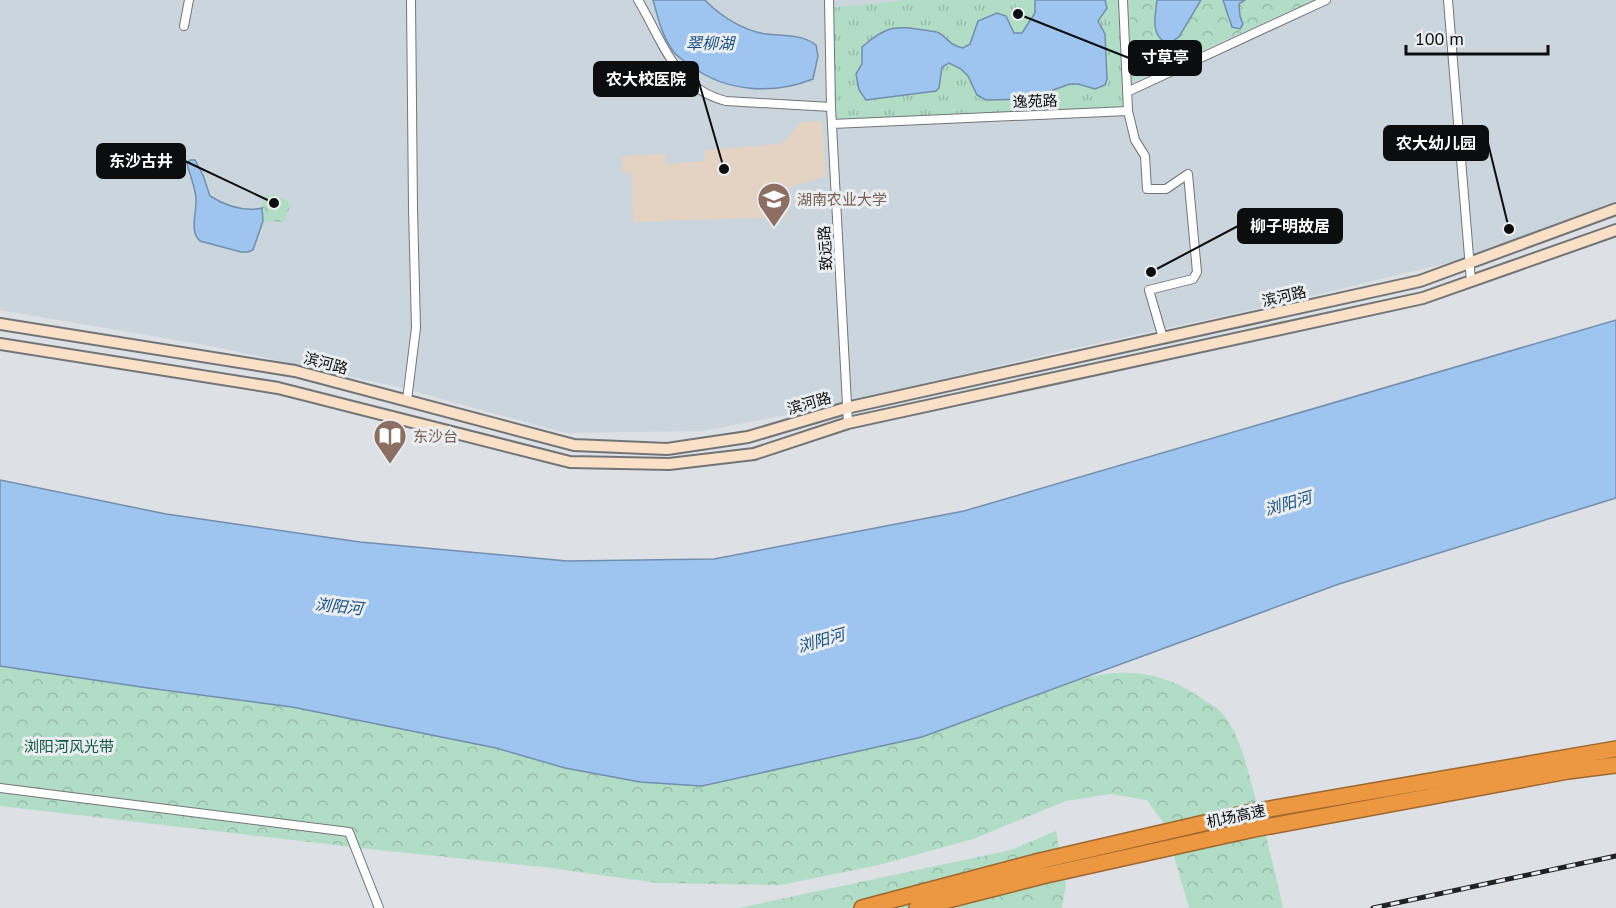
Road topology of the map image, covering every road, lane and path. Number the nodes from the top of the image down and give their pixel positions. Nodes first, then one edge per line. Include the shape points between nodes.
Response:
1 (189, 0) edge
2 (411, 0) edge
3 (638, 0) edge
4 (829, 0) edge
5 (1123, 0) edge
6 (1326, 0) edge
7 (1448, 0) edge
8 (184, 27) dead end
9 (1127, 92) junction
10 (831, 107) junction
11 (1128, 111) junction
12 (832, 124) junction
13 (1616, 209) edge
14 (1616, 230) edge
15 (1468, 264) junction
16 (1471, 281) junction
17 (0, 324) edge
18 (1163, 338) junction
19 (0, 344) edge
20 (407, 400) junction
21 (846, 408) junction
22 (848, 423) junction
23 (1616, 749) edge
24 (1616, 765) edge
25 (0, 788) edge
26 (1041, 868) junction
27 (380, 908) edge
28 (862, 908) edge
29 (917, 908) edge

1 - 8 street
2 - 20 street via 416,328
3 - 10 street via 668,57 686,80 711,97
4 - 10 street, 致远路
5 - 9 street
6 - 9 street
7 - 15 street
9 - 11 street
10 - 12 street, 致远路
11 - 12 street, 逸苑路
11 - 18 street via 1135,140 1145,156 1147,189 1166,189 1188,174 1197,272 1193,279 1149,290
12 - 21 street, 致远路
13 - 15 main road, 滨河路
14 - 16 main road, 滨河路
15 - 16 street
15 - 18 main road, 滨河路 via 1420,281
16 - 22 main road, 滨河路 via 1423,298
17 - 20 main road, 滨河路 via 294,371
18 - 21 main road, 滨河路
19 - 22 main road, 滨河路 via 278,388 570,462 669,464 754,454
20 - 21 main road, 滨河路 via 574,445 667,449 748,437
21 - 22 street, 致远路
23 - 26 highway, 机场高速 via 1251,812
24 - 26 highway, 机场高速
25 - 27 street via 348,832
26 - 28 highway, 机场高速
26 - 29 highway, 机场高速

